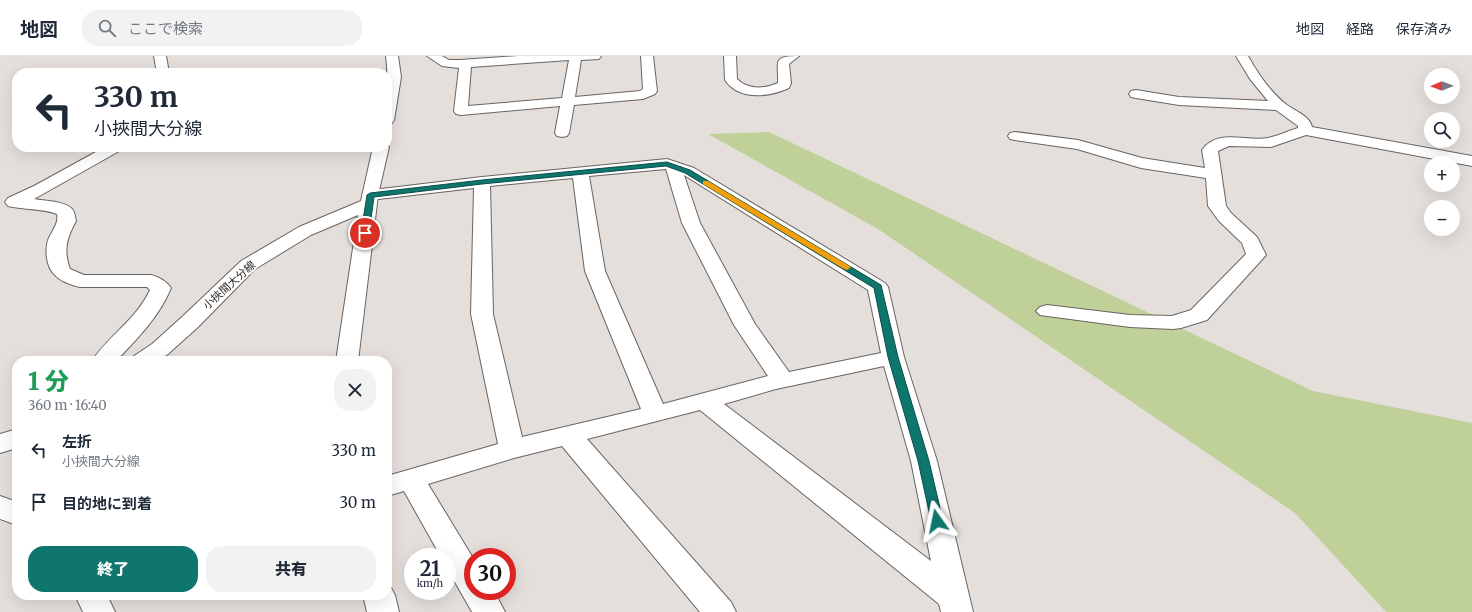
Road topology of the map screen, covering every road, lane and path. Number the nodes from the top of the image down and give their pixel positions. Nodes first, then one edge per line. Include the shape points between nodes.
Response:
1 (160, 56) edge
2 (392, 56) edge
3 (433, 56) edge
4 (575, 56) edge
5 (595, 56) edge
6 (647, 56) edge
7 (730, 56) edge
8 (793, 56) edge
9 (1242, 56) edge
10 (465, 64) junction
11 (162, 68) edge
12 (391, 68) edge
13 (1136, 94) dead end
14 (568, 102) junction
15 (1281, 106) junction
16 (1305, 131) junction
17 (562, 133) dead end
18 (1015, 136) dead end
19 (107, 152) edge
20 (380, 152) edge
21 (1472, 161) edge
22 (673, 166) junction
23 (580, 173) junction
24 (1214, 174) junction
25 (482, 182) junction
26 (370, 199) junction
27 (7, 204) edge
28 (1047, 311) dead end
29 (109, 356) edge
30 (150, 356) edge
31 (348, 356) edge
32 (893, 357) junction
33 (783, 380) junction
34 (704, 401) junction
35 (655, 414) junction
36 (568, 435) junction
37 (12, 440) edge
38 (0, 444) edge
39 (512, 449) junction
40 (399, 483) edge
41 (0, 507) edge
42 (12, 512) edge
43 (464, 573) edge
44 (93, 600) edge
45 (380, 600) edge
46 (482, 600) edge
47 (955, 605) edge
48 (99, 612) edge
49 (383, 612) edge
50 (489, 612) edge
51 (720, 612) edge

1 - 11 street
2 - 12 street
3 - 10 street via 446,63
4 - 5 street
4 - 10 street
4 - 14 street
6 - 14 street via 650,91 643,95
7 - 8 street via 731,80 741,88 755,91 770,90 784,85 783,63
9 - 15 street via 1256,78
10 - 14 street via 461,111
13 - 15 street via 1179,101
14 - 17 street
15 - 16 street via 1305,124
16 - 21 street
16 - 24 street via 1277,142 1223,141 1215,144 1210,150
18 - 24 street via 1078,145 1141,163
19 - 27 street via 40,190
20 - 26 street
22 - 23 street, 小挾間大分線 via 667,164
22 - 32 street, 小挾間大分線 via 688,171 878,287
22 - 33 street via 691,223 745,325
23 - 25 street, 小挾間大分線
23 - 35 street via 595,271
24 - 28 street via 1217,206 1224,217 1250,241 1256,255 1199,315 1173,323 1130,321
25 - 26 street, 小挾間大分線
25 - 39 street via 482,314
26 - 30 street, 小挾間大分線 via 305,231 248,265 190,322
26 - 31 street
27 - 29 street via 54,207 67,215 67,221 57,238 56,258 62,272 80,281 151,281 161,288 154,304
32 - 33 street
32 - 47 street, 小挾間大分線 via 924,461
33 - 34 street
34 - 35 street
34 - 47 street
35 - 36 street
36 - 39 street
36 - 51 street
37 - 38 street
39 - 40 street
40 - 43 street
41 - 42 street
44 - 48 street
45 - 49 street
46 - 50 street

